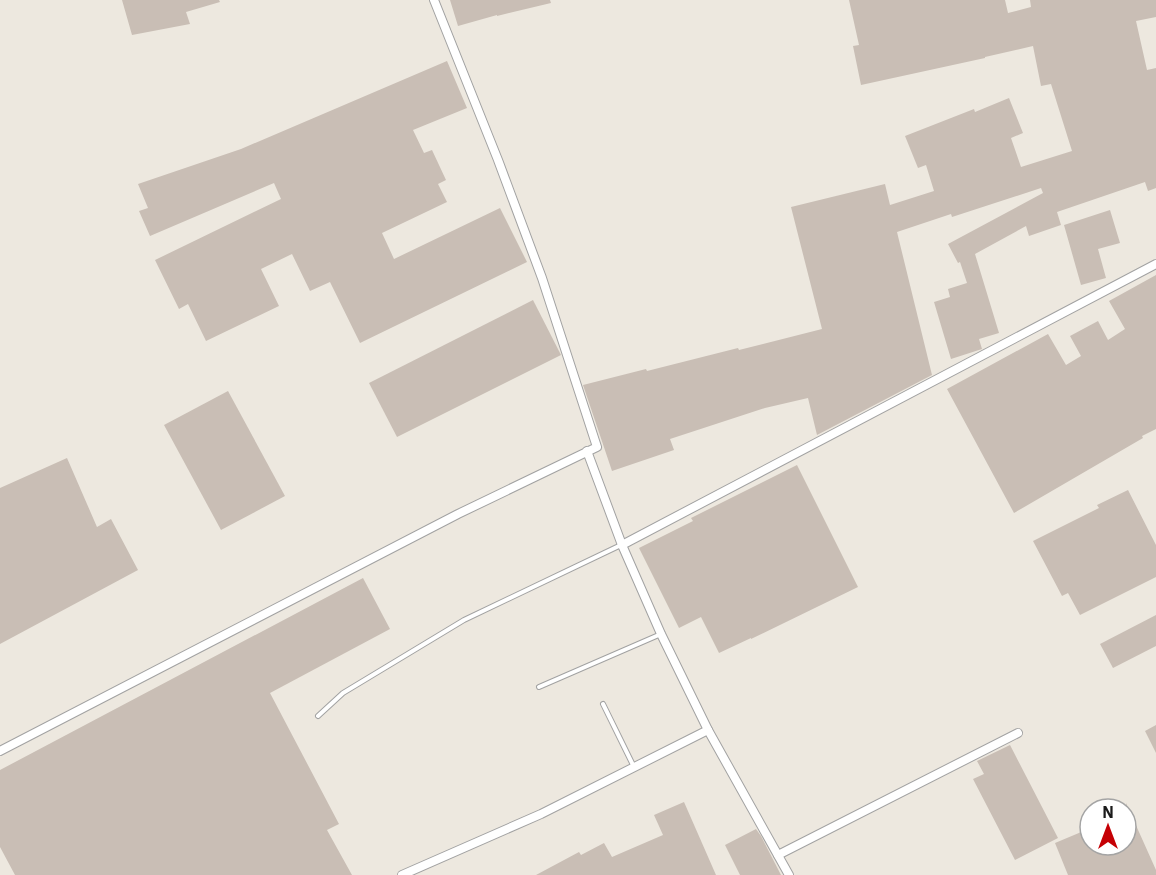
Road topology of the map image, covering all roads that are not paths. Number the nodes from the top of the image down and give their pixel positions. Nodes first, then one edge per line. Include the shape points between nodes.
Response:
1 (434, 0) edge
2 (1156, 264) edge
3 (587, 452) junction
4 (622, 544) junction
5 (661, 634) junction
6 (538, 687) dead end
7 (603, 704) dead end
8 (318, 716) dead end
9 (708, 730) junction
10 (1018, 733) dead end
11 (0, 751) edge
12 (634, 767) junction
13 (778, 855) junction
14 (402, 875) edge
15 (789, 875) edge

1 - 3 street via 542,278 597,447
2 - 4 street
3 - 4 street
3 - 11 street via 458,514
4 - 5 street
4 - 8 lane via 464,620 343,693
5 - 6 lane
5 - 9 street
7 - 12 lane
9 - 12 street
9 - 13 street
10 - 13 street
12 - 14 street via 541,814
13 - 15 street

